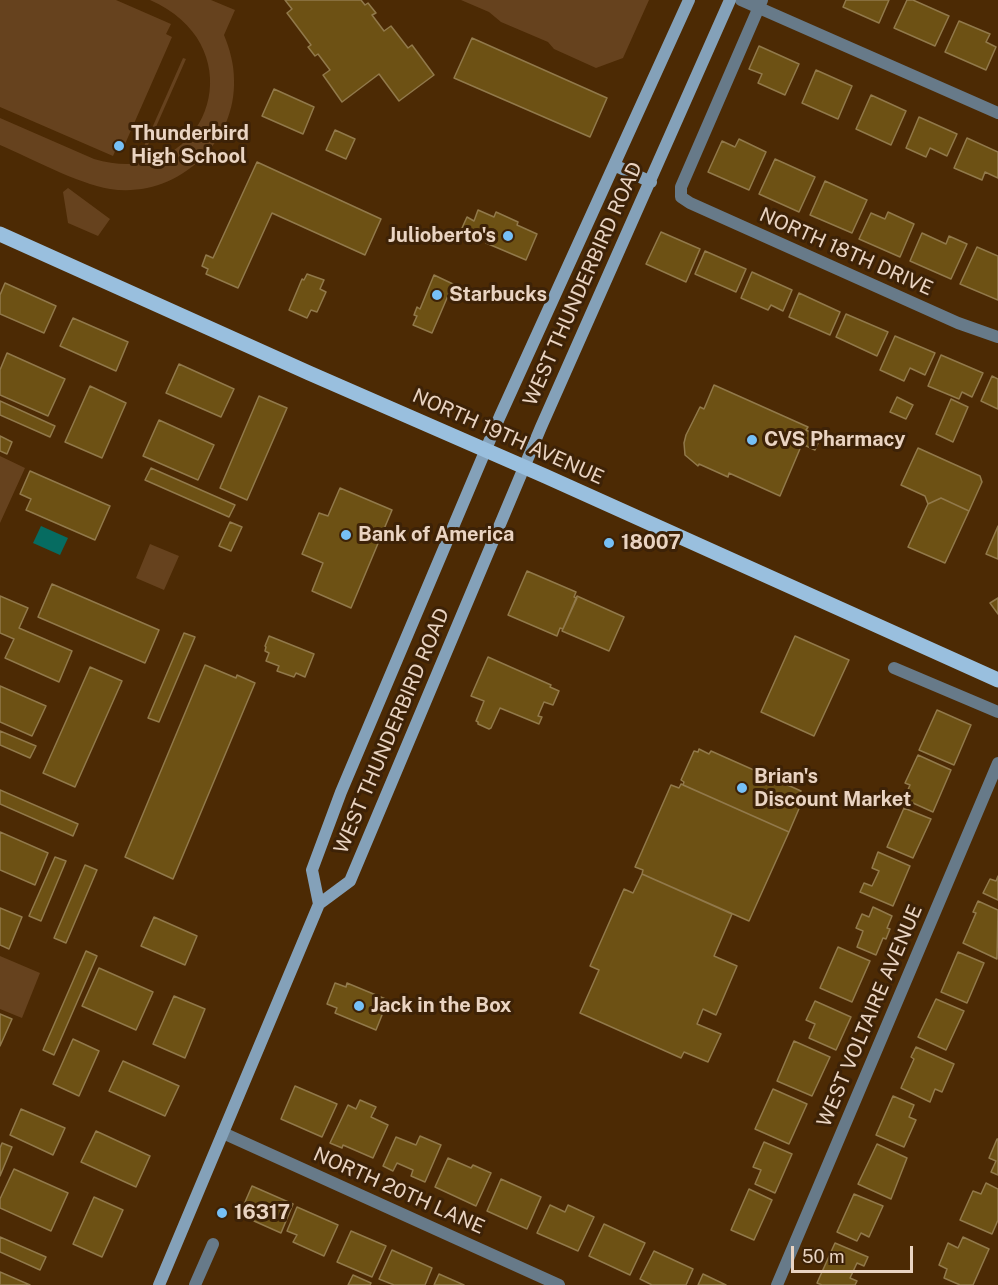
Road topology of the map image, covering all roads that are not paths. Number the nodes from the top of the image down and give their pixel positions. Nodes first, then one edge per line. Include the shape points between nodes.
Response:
1 (689, 0) edge
2 (730, 0) edge
3 (741, 0) edge
4 (760, 4) edge
5 (998, 113) edge
6 (614, 165) junction
7 (651, 182) junction
8 (0, 234) edge
9 (998, 337) edge
10 (485, 450) junction
11 (524, 467) junction
12 (894, 668) dead end
13 (998, 680) edge
14 (998, 712) edge
15 (998, 763) edge
16 (319, 904) junction
17 (223, 1132) junction
18 (213, 1244) dead end
19 (159, 1285) edge
20 (195, 1285) edge
21 (559, 1285) edge
22 (777, 1285) edge

1 - 6 main road, WEST THUNDERBIRD ROAD
2 - 7 main road, WEST THUNDERBIRD ROAD
3 - 4 street
4 - 5 street
4 - 9 street, NORTH 18TH DRIVE via 681,187 681,197 958,323
6 - 7 main road
6 - 10 main road, WEST THUNDERBIRD ROAD
7 - 11 main road, WEST THUNDERBIRD ROAD
8 - 10 main road, NORTH 19TH AVENUE
10 - 11 main road, NORTH 19TH AVENUE
10 - 16 main road, WEST THUNDERBIRD ROAD via 312,870
11 - 13 main road, NORTH 19TH AVENUE
11 - 16 main road, WEST THUNDERBIRD ROAD via 350,881
12 - 14 street
15 - 22 street, WEST VOLTAIRE AVENUE
16 - 17 main road
17 - 19 main road
17 - 21 street, NORTH 20TH LANE
18 - 20 street

